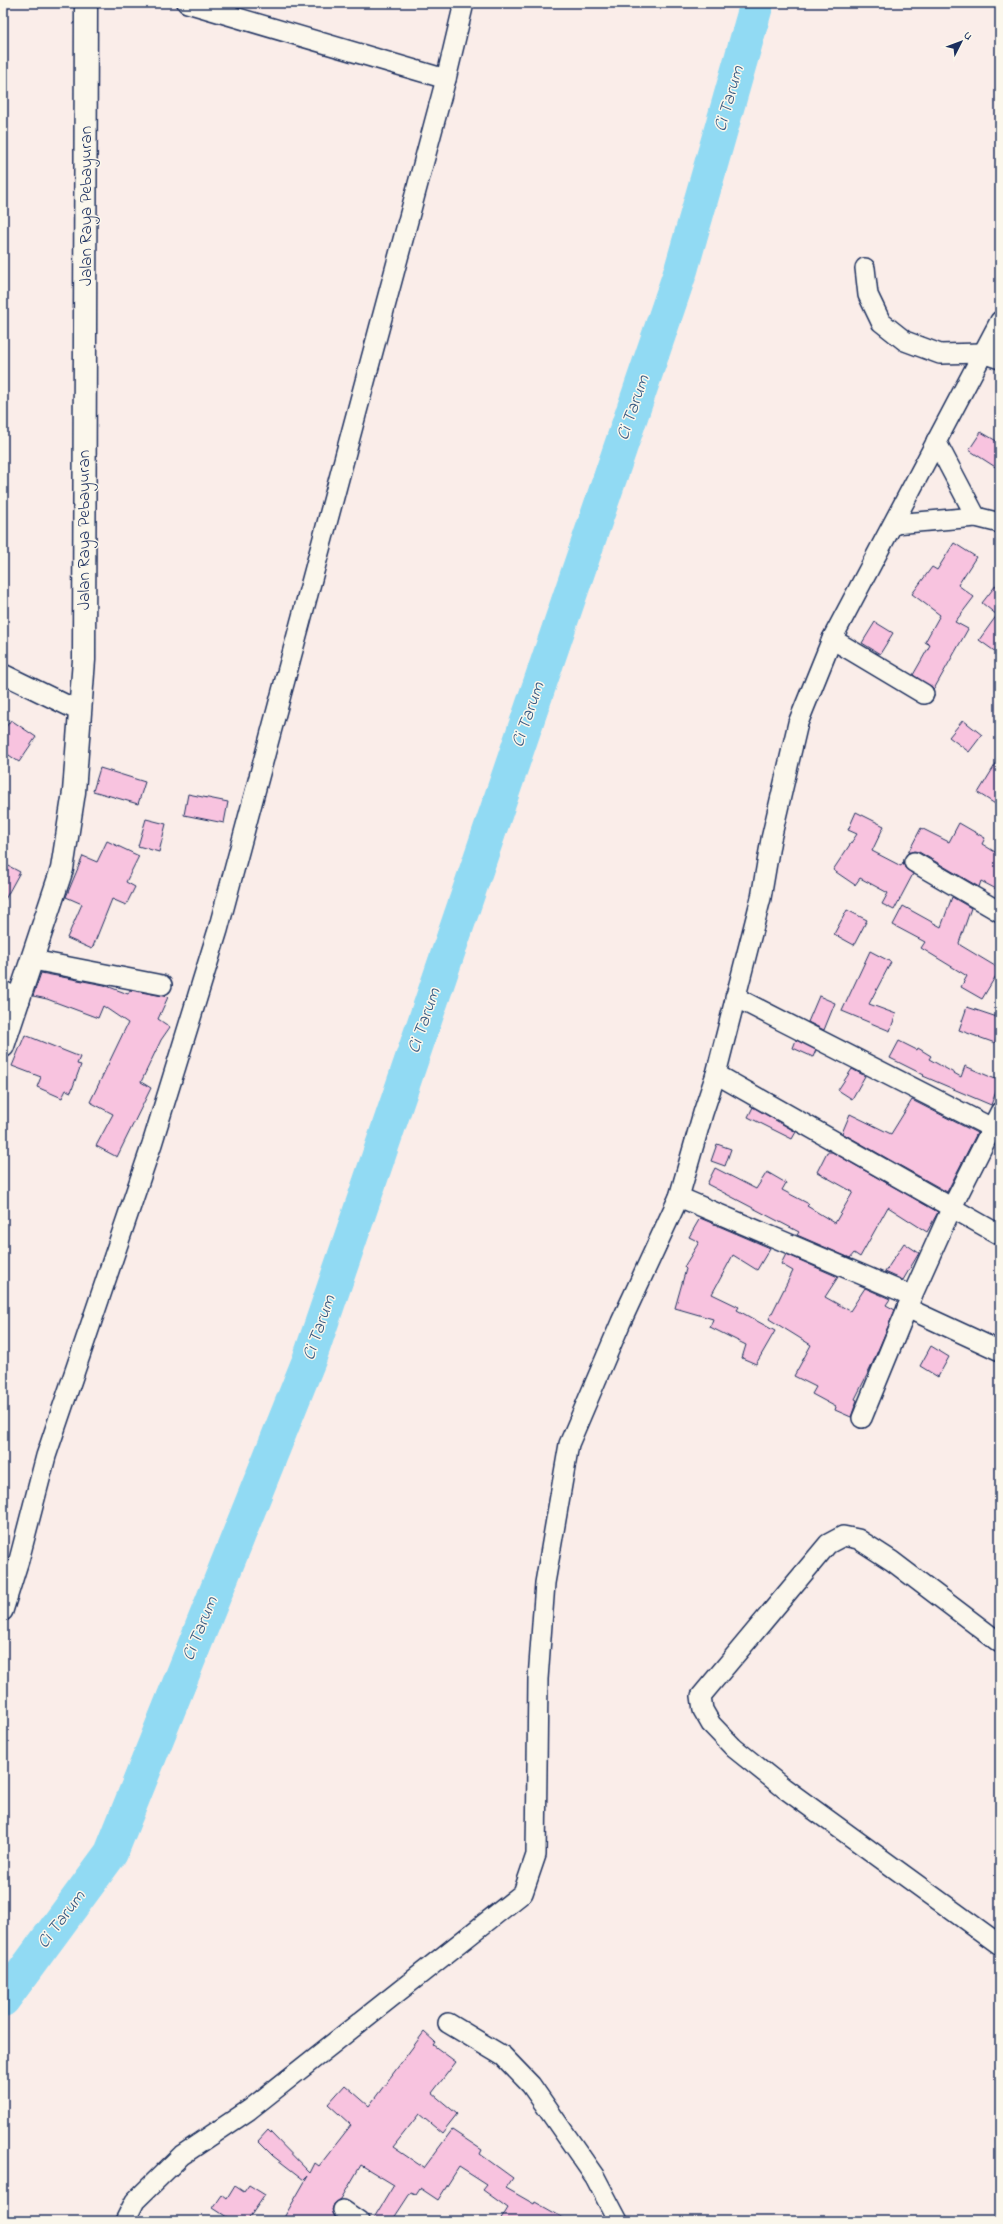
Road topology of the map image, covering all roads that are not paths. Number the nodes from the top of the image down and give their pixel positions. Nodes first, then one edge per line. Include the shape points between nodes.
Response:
1 (86, 3) edge
2 (187, 3) edge
3 (464, 3) edge
4 (446, 79) junction
5 (865, 268) dead end
6 (1000, 321) edge
7 (982, 353) junction
8 (1000, 359) edge
9 (936, 441) junction
10 (976, 517) junction
11 (1000, 523) edge
12 (894, 524) junction
13 (832, 639) junction
14 (3, 674) edge
15 (924, 694) dead end
16 (79, 711) junction
17 (914, 862) dead end
18 (1000, 912) edge
19 (33, 960) junction
20 (162, 985) dead end
21 (11, 995) edge
22 (736, 997) junction
23 (3, 1046) edge
24 (716, 1074) junction
25 (996, 1120) edge
26 (679, 1197) junction
27 (952, 1207) junction
28 (1000, 1235) edge
29 (909, 1302) junction
30 (1000, 1351) edge
31 (862, 1418) dead end
32 (3, 1611) edge
33 (1000, 1643) edge
34 (1000, 1945) edge
35 (448, 2022) dead end
36 (343, 2210) dead end
37 (125, 2221) edge
38 (359, 2221) edge
39 (618, 2221) edge

1 - 16 main road, Jalan Raya Pebayuran via 84,660
2 - 4 street
3 - 4 street
4 - 32 street via 218,930 152,1144 46,1456
5 - 7 street via 868,296 881,322 905,341 940,354
6 - 7 street
7 - 8 street
7 - 9 street
9 - 10 street
9 - 12 street
10 - 11 street
10 - 12 street
12 - 13 street
13 - 15 street
13 - 22 street via 798,723 771,839 761,898
14 - 16 street
16 - 19 main road, Jalan Raya Pebayuran via 74,792 62,869
17 - 18 street
19 - 20 street
19 - 21 main road, Jalan Raya Pebayuran
21 - 23 main road, Jalan Raya Pebayuran
22 - 24 street
22 - 25 street
24 - 26 street
24 - 27 street
25 - 27 street
26 - 29 street
26 - 37 street via 621,1322 569,1444 545,1584 538,1679 536,1855 523,1893 249,2110 182,2155 135,2201
27 - 28 street
27 - 29 street
29 - 30 street
29 - 31 street
33 - 34 street via 892,1561 858,1539 843,1536 828,1544 702,1696 703,1710 711,1724 734,1748 784,1788
35 - 39 street via 503,2056 531,2085 595,2177
36 - 38 street

